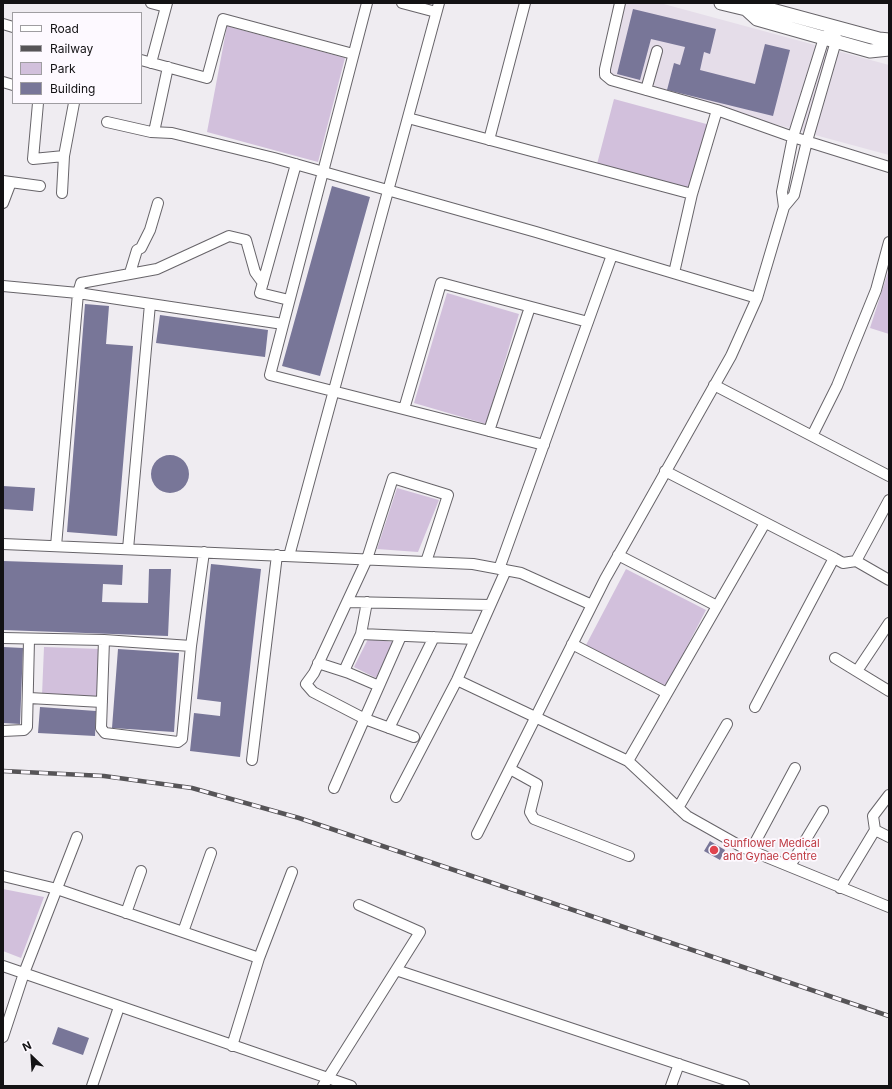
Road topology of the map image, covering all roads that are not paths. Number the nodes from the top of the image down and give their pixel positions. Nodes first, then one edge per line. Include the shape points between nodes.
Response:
1 (151, 3) edge
2 (367, 3) edge
3 (402, 3) edge
4 (525, 3) edge
5 (620, 3) edge
6 (728, 4) edge
7 (167, 5) edge
8 (438, 8) edge
9 (746, 10) junction
10 (835, 27) junction
11 (830, 39) junction
12 (888, 41) edge
13 (657, 51) dead end
14 (354, 54) junction
15 (142, 60) edge
16 (151, 63) junction
17 (168, 67) junction
18 (646, 90) junction
19 (38, 104) edge
20 (74, 104) edge
21 (717, 110) junction
22 (408, 118) junction
23 (108, 122) dead end
24 (154, 132) junction
25 (793, 137) junction
26 (488, 140) junction
27 (807, 141) junction
28 (64, 156) junction
29 (296, 164) junction
30 (889, 167) edge
31 (323, 172) junction
32 (7, 182) edge
33 (40, 186) dead end
34 (388, 190) junction
35 (62, 193) dead end
36 (692, 194) junction
37 (3, 203) edge
38 (158, 203) dead end
39 (784, 206) junction
40 (888, 248) edge
41 (612, 255) junction
42 (130, 273) junction
43 (674, 273) junction
44 (263, 283) junction
45 (3, 286) edge
46 (78, 293) junction
47 (757, 298) junction
48 (289, 300) junction
49 (150, 304) junction
50 (530, 307) junction
51 (588, 322) junction
52 (283, 324) junction
53 (714, 385) junction
54 (334, 391) junction
55 (404, 409) junction
56 (489, 431) junction
57 (812, 436) junction
58 (544, 445) junction
59 (666, 471) junction
60 (889, 476) edge
61 (889, 500) edge
62 (765, 523) junction
63 (3, 544) edge
64 (56, 546) junction
65 (128, 549) junction
66 (204, 552) junction
67 (277, 555) junction
68 (618, 555) junction
69 (289, 556) junction
70 (834, 558) junction
71 (367, 559) junction
72 (856, 561) junction
73 (426, 562) junction
74 (502, 570) junction
75 (889, 580) edge
76 (347, 602) junction
77 (366, 602) junction
78 (490, 605) junction
79 (592, 605) junction
80 (717, 606) junction
81 (889, 623) edge
82 (361, 634) junction
83 (401, 636) junction
84 (434, 637) junction
85 (3, 638) edge
86 (475, 639) junction
87 (29, 640) junction
88 (104, 640) junction
89 (572, 644) junction
90 (191, 646) junction
91 (835, 658) dead end
92 (318, 663) junction
93 (857, 671) junction
94 (348, 673) junction
95 (457, 680) junction
96 (379, 686) junction
97 (889, 691) edge
98 (667, 693) junction
99 (29, 698) junction
100 (102, 702) junction
101 (755, 707) dead end
102 (536, 717) junction
103 (365, 719) junction
104 (727, 724) dead end
105 (389, 728) junction
106 (3, 731) edge
107 (414, 737) dead end
108 (252, 760) dead end
109 (628, 761) junction
110 (794, 768) dead end
111 (510, 769) junction
112 (334, 788) dead end
113 (889, 794) edge
114 (396, 796) dead end
115 (678, 808) junction
116 (823, 811) dead end
117 (875, 830) junction
118 (477, 834) dead end
119 (77, 837) dead end
120 (889, 837) edge
121 (751, 850) junction
122 (211, 853) dead end
123 (630, 856) dead end
124 (790, 866) junction
125 (141, 871) dead end
126 (292, 872) dead end
127 (3, 876) edge
128 (840, 888) junction
129 (57, 889) junction
130 (359, 905) dead end
131 (889, 907) edge
132 (126, 913) junction
133 (183, 932) junction
134 (259, 958) junction
135 (3, 966) edge
136 (396, 970) junction
137 (24, 973) junction
138 (119, 1007) junction
139 (3, 1037) edge
140 (232, 1046) junction
141 (679, 1064) junction
142 (326, 1082) edge
143 (92, 1086) edge
144 (351, 1086) edge
145 (671, 1086) edge
146 (744, 1086) edge

1 - 7 street
2 - 14 street
3 - 8 street
4 - 26 street
5 - 18 street via 605,75 611,80
6 - 9 main road
7 - 16 street
8 - 22 street
9 - 10 main road via 761,7
9 - 11 main road via 757,19
10 - 11 street
10 - 12 main road
11 - 12 main road via 870,51
11 - 25 street
11 - 27 street
13 - 18 street
14 - 17 street via 223,19 207,78
14 - 31 street
15 - 16 street
16 - 17 street
17 - 24 street
18 - 21 street
19 - 28 street via 33,159
20 - 28 street
21 - 25 street
21 - 36 street
22 - 26 street
22 - 34 street
23 - 24 street
24 - 29 street via 172,133
25 - 27 street
25 - 39 street via 782,192
26 - 36 street
27 - 30 street
27 - 39 street via 794,195
28 - 35 street
29 - 31 street
29 - 44 street
31 - 34 street
31 - 48 street
32 - 33 street
32 - 37 street
34 - 41 street
34 - 54 street
36 - 43 street
38 - 42 street via 150,230 141,248 137,250
39 - 47 street
40 - 57 street via 876,290 838,386
41 - 43 street
41 - 51 street
42 - 44 street via 157,269 229,236 246,240 256,272
42 - 46 street via 81,283
43 - 47 street
44 - 48 street via 260,293
45 - 46 street
46 - 49 street
46 - 64 street
47 - 53 street via 731,356
48 - 52 street
49 - 52 street
49 - 65 street
50 - 51 street
50 - 55 street via 441,284
50 - 56 street
51 - 58 street
52 - 54 street via 270,375
53 - 57 street
53 - 59 street
54 - 55 street
54 - 69 street
55 - 56 street
56 - 58 street
57 - 60 street
58 - 74 street
59 - 62 street
59 - 68 street
61 - 72 street
62 - 70 street
62 - 80 street
63 - 64 street
64 - 65 street
65 - 66 street
66 - 67 street
66 - 90 street
67 - 69 street
67 - 108 street
68 - 79 street
68 - 80 street
69 - 71 street
70 - 72 street via 843,562
70 - 101 street
71 - 73 street
71 - 73 street via 393,478 448,495
71 - 76 street
72 - 75 street
73 - 74 street via 473,564
74 - 78 street
74 - 79 street via 521,573
76 - 77 street
76 - 92 street
77 - 78 street
77 - 82 street
78 - 86 street
79 - 89 street
80 - 98 street
81 - 93 street
82 - 83 street
82 - 94 street via 344,672
83 - 84 street
83 - 96 street
84 - 86 street
84 - 105 street
85 - 87 street
86 - 95 street
87 - 88 street
87 - 99 street
88 - 90 street
88 - 100 street
89 - 98 street
89 - 102 street
90 - 100 street via 182,738 178,742 105,733 101,728
91 - 93 street
92 - 94 street
92 - 103 street via 306,684 313,692
93 - 97 street
94 - 96 street
95 - 102 street
95 - 114 street
96 - 103 street
98 - 109 street
99 - 100 street
99 - 106 street via 27,727 24,730
102 - 109 street
102 - 111 street
103 - 105 street
103 - 112 street
104 - 115 street
105 - 107 street
109 - 115 street
110 - 121 street
111 - 118 street
111 - 123 street via 538,784 530,812 534,819
113 - 117 street via 873,816
115 - 121 street via 687,816
116 - 124 street
117 - 120 street
117 - 128 street
119 - 129 street
121 - 124 street
122 - 133 street
124 - 128 street
125 - 132 street
126 - 134 street
127 - 129 street
128 - 131 street
129 - 132 street
129 - 137 street
130 - 136 street via 420,932
132 - 133 street
133 - 134 street
134 - 140 street
135 - 137 street
136 - 141 street
136 - 142 street
137 - 138 street
137 - 139 street
138 - 140 street
138 - 143 street
140 - 142 street
141 - 145 street
141 - 146 street
142 - 144 street

